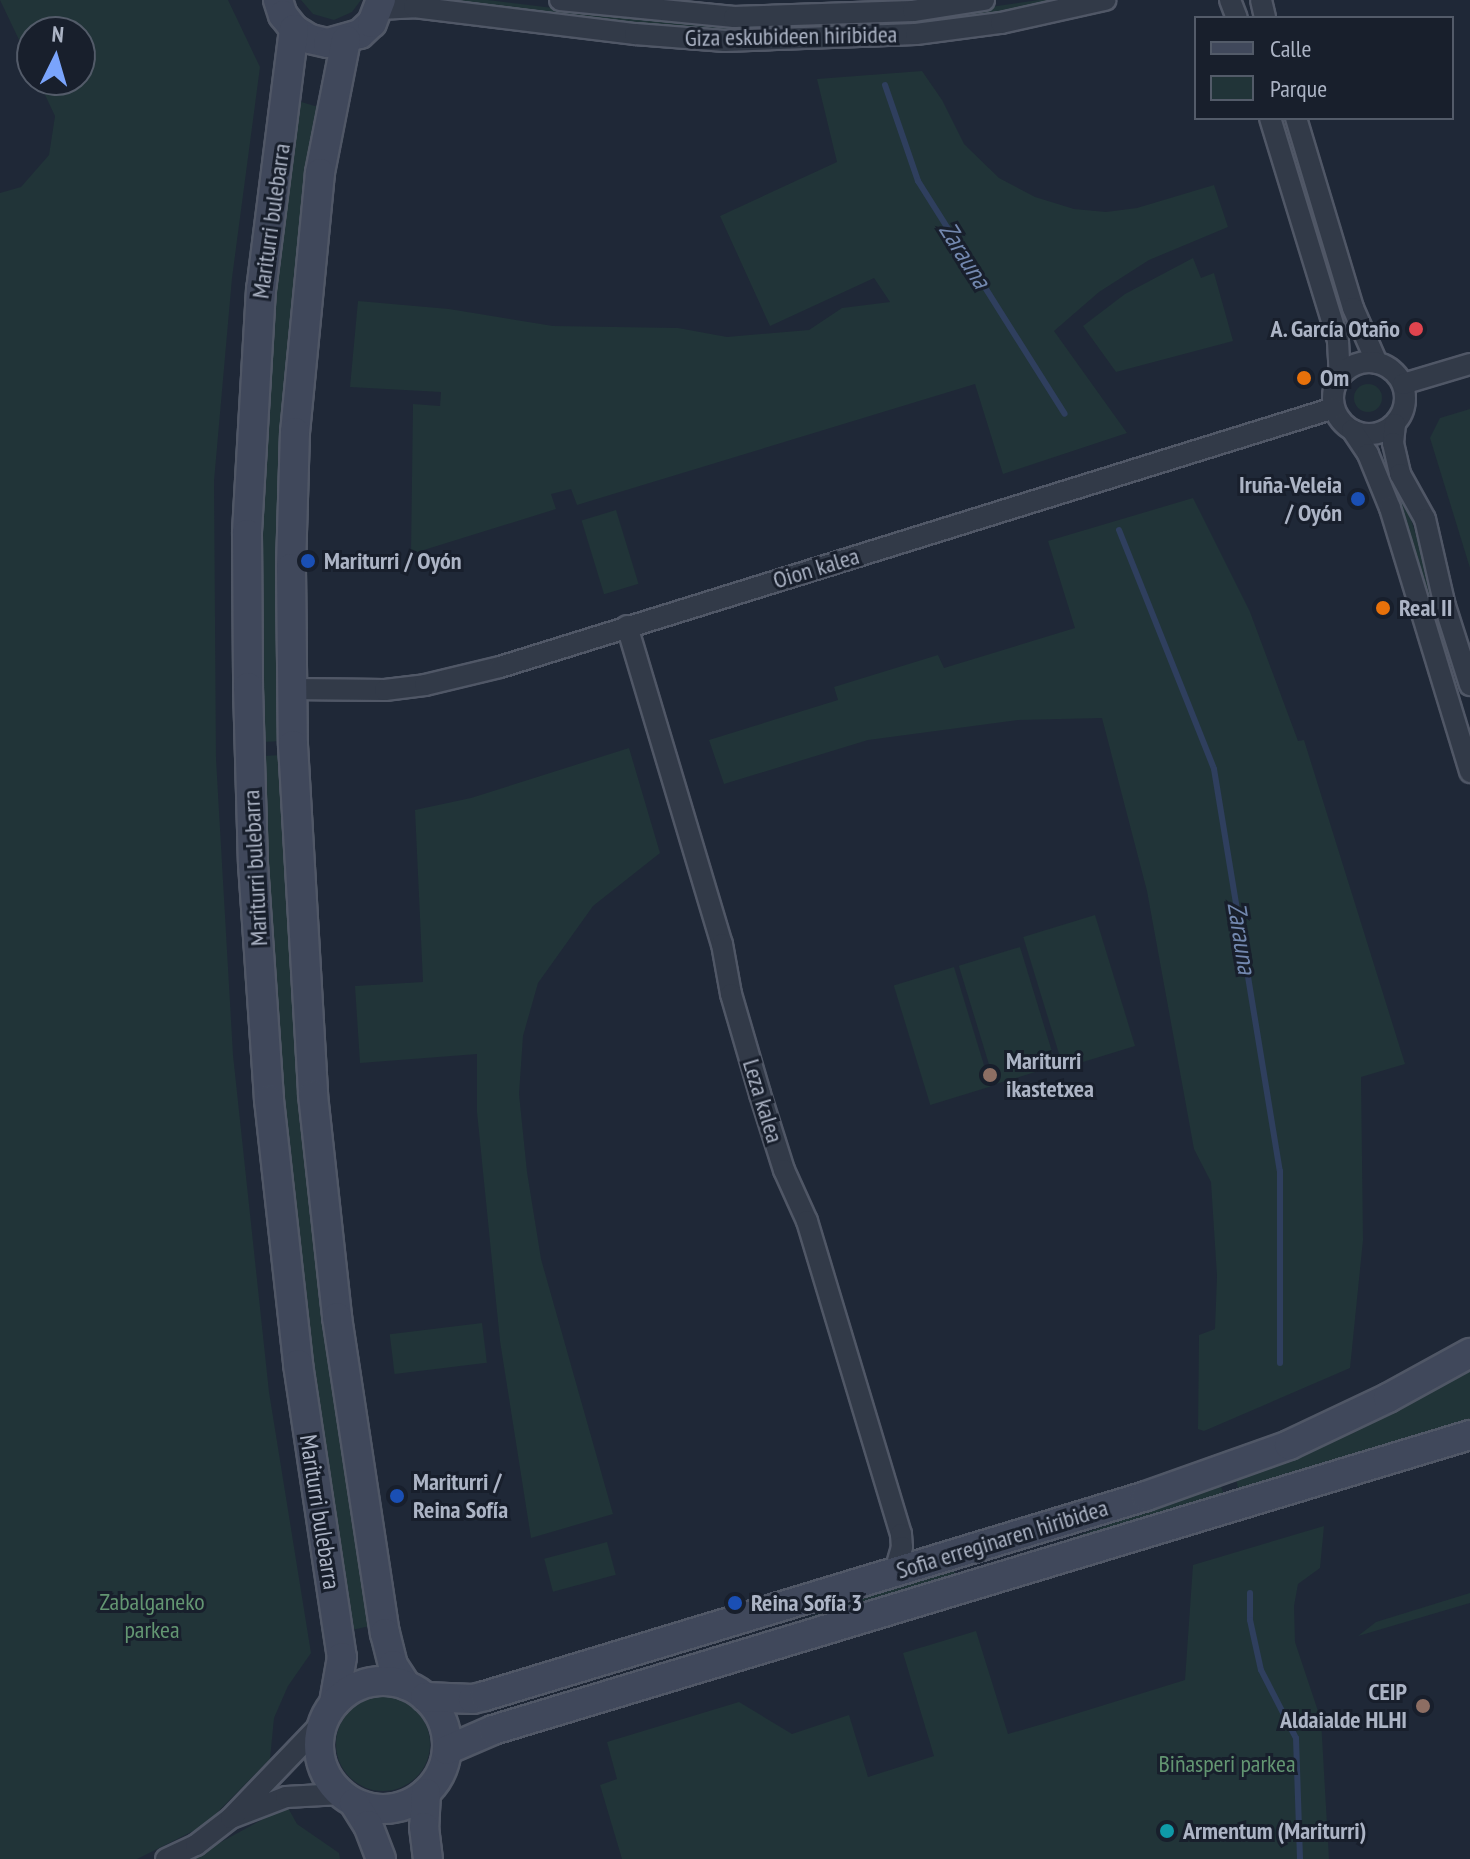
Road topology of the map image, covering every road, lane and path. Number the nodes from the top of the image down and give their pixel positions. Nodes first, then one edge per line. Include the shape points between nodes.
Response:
1 (278, 0) edge
2 (560, 0) edge
3 (984, 0) edge
4 (1105, 0) edge
5 (380, 5) edge
6 (294, 29) junction
7 (346, 40) junction
8 (1271, 120) edge
9 (1297, 120) edge
10 (1377, 363) junction
11 (1470, 364) edge
12 (1340, 377) junction
13 (1403, 384) junction
14 (1334, 408) junction
15 (1395, 424) junction
16 (1352, 430) junction
17 (627, 626) junction
18 (1470, 685) edge
19 (291, 689) junction
20 (1470, 772) edge
21 (1470, 1353) edge
22 (1470, 1435) edge
23 (895, 1572) junction
24 (416, 1691) junction
25 (328, 1713) junction
26 (447, 1750) junction
27 (426, 1793) junction
28 (347, 1799) junction
29 (231, 1818) junction
30 (166, 1859) edge
31 (381, 1859) edge
32 (428, 1859) edge

1 - 6 main road
2 - 3 street, Giza eskubideen hiribidea via 734,17 913,11
4 - 5 street, Giza eskubideen hiribidea via 1001,23 916,34 725,41
5 - 7 main road via 372,23
6 - 7 main road via 328,43
6 - 25 main road, Mariturri bulebarra via 255,362 247,534 248,687 269,1100 298,1364 342,1657
7 - 19 main road, Mariturri bulebarra via 308,270 295,432
8 - 12 street via 1338,341
9 - 10 street via 1353,308
10 - 12 street via 1350,367
10 - 13 street
11 - 13 street
12 - 14 street
13 - 15 street via 1406,398
14 - 16 street
14 - 17 street, Oion kalea
15 - 16 street via 1382,432
15 - 18 street via 1400,474 1425,519
16 - 20 street via 1390,508
17 - 19 street, Oion kalea via 425,685
17 - 23 street, Leza kalea via 722,944 760,1094 807,1221 901,1534
19 - 24 main road, Mariturri bulebarra via 312,1084 337,1317 385,1633 393,1665
21 - 23 main road, Sofia erreginaren hiribidea via 1276,1450 1146,1496
22 - 26 main road, Sofia erreginaren hiribidea via 493,1730
23 - 24 main road, Sofia erreginaren hiribidea via 473,1699
24 - 25 main road via 387,1681 367,1683 349,1691
24 - 26 main road via 438,1712
25 - 28 main road via 318,1741 320,1761
25 - 29 street
26 - 27 main road
27 - 28 main road via 392,1809 372,1809
27 - 32 main road
28 - 29 street via 286,1797
28 - 31 main road via 368,1825
29 - 30 street via 196,1845

